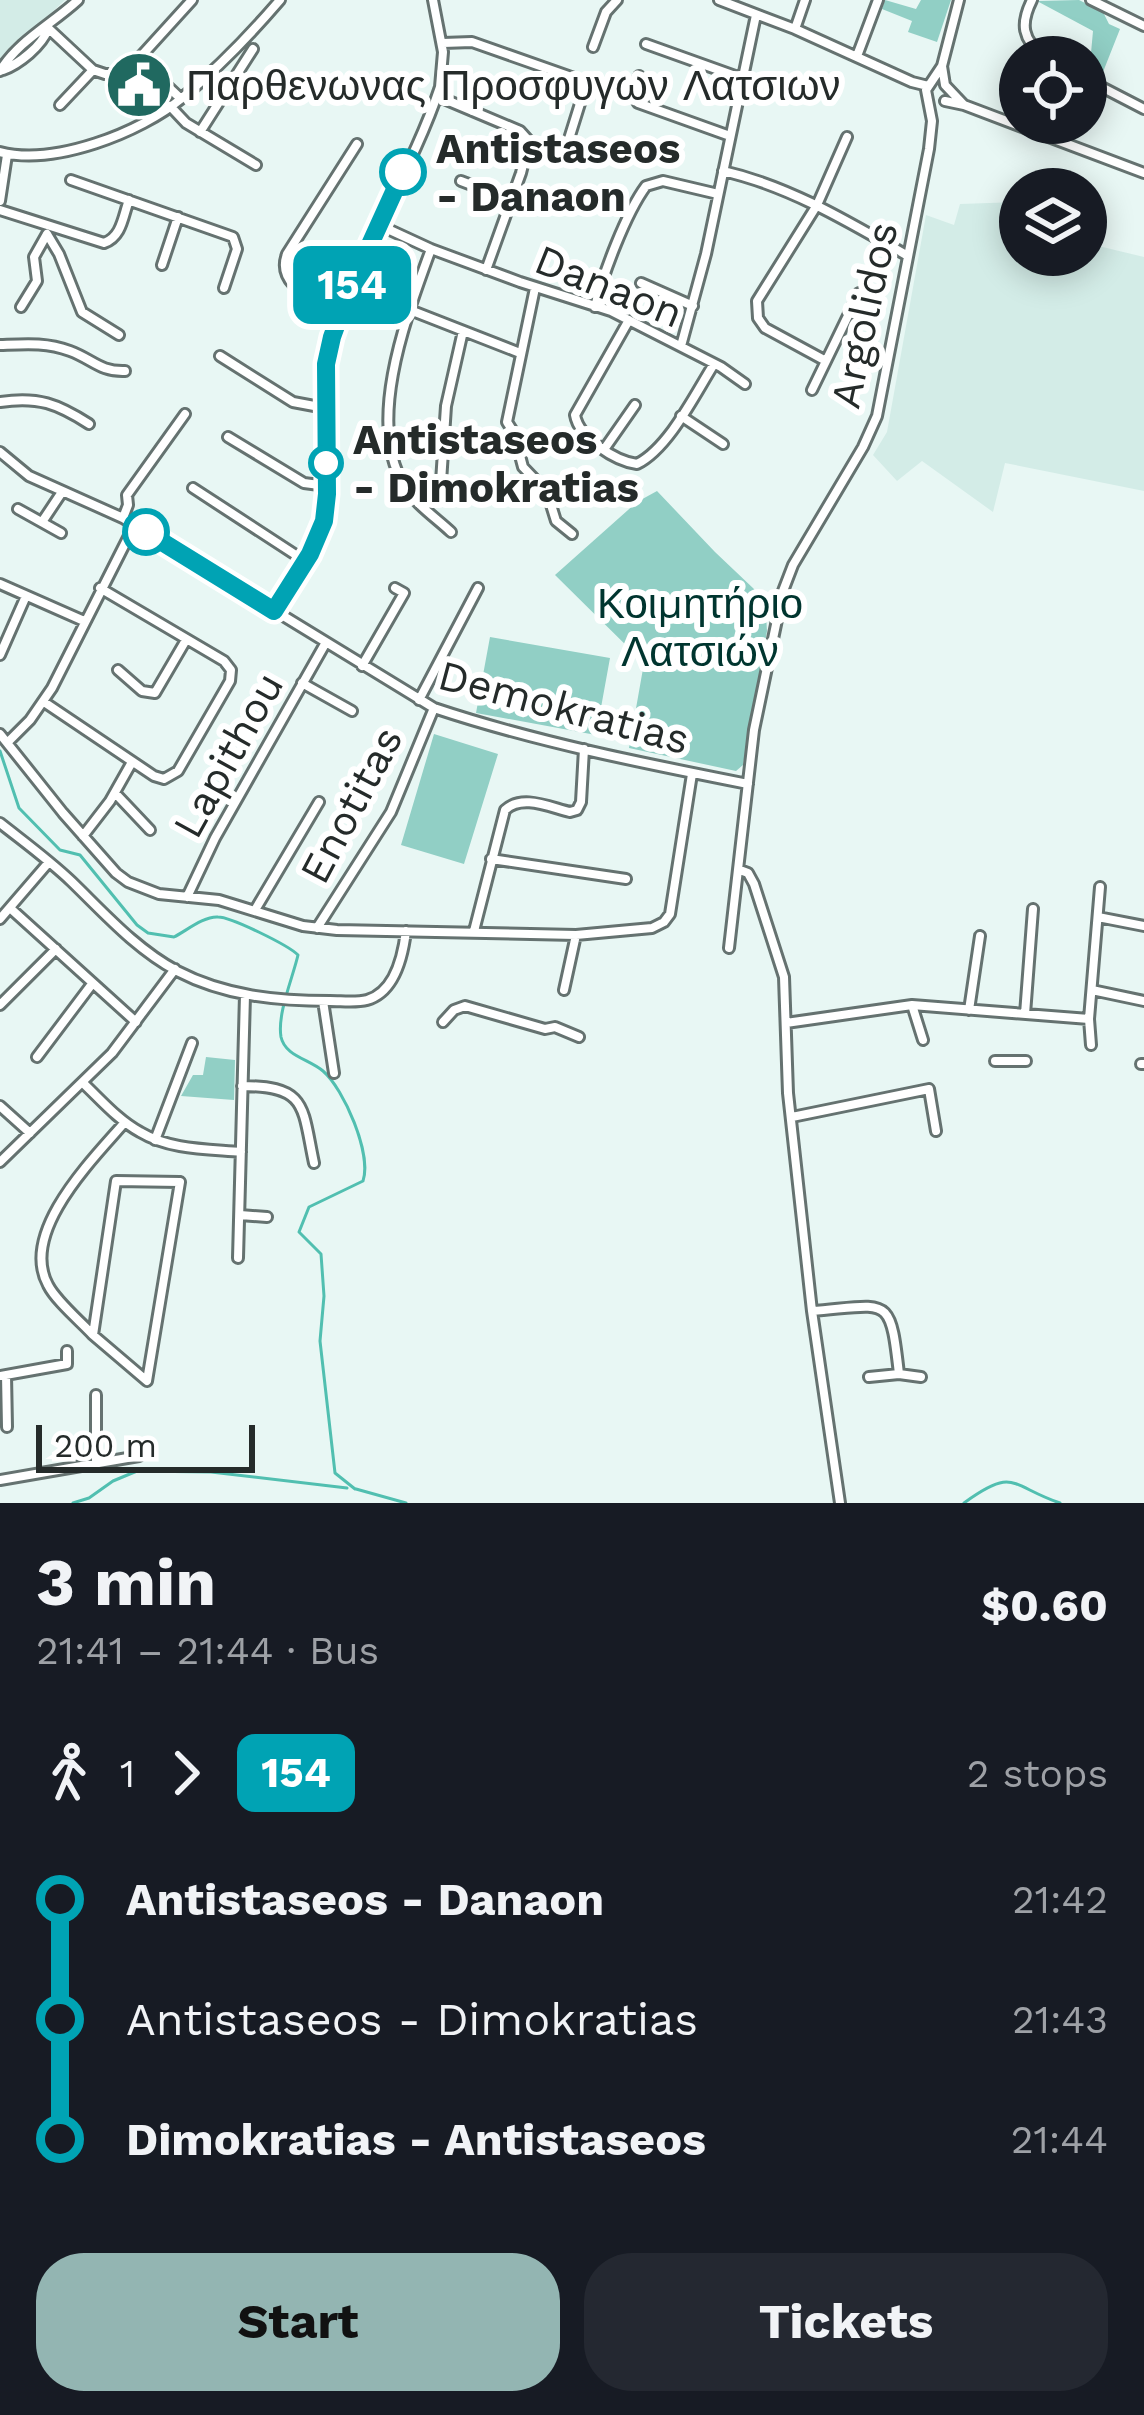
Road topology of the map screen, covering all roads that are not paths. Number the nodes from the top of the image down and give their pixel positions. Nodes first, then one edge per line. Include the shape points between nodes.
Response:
1 (78, 0) edge
2 (192, 0) edge
3 (280, 0) edge
4 (433, 0) edge
5 (617, 0) edge
6 (719, 0) edge
7 (805, 0) edge
8 (878, 0) edge
9 (958, 0) edge
10 (1032, 0) edge
11 (1090, 0) edge
12 (756, 15) junction
13 (1144, 26) edge
14 (49, 28) junction
15 (795, 28) junction
16 (1026, 36) edge
17 (442, 43) junction
18 (646, 44) dead end
19 (593, 46) dead end
20 (253, 49) dead end
21 (857, 56) junction
22 (139, 58) junction
23 (93, 70) junction
24 (0, 71) edge
25 (639, 76) dead end
26 (741, 78) junction
27 (1107, 90) edge
28 (936, 93) junction
29 (437, 96) junction
30 (181, 99) junction
31 (60, 105) dead end
32 (170, 106) junction
33 (1144, 109) edge
34 (200, 132) junction
35 (730, 136) junction
36 (848, 137) dead end
37 (357, 144) dead end
38 (4, 153) edge
39 (563, 158) dead end
40 (256, 165) dead end
41 (723, 171) junction
42 (1144, 173) edge
43 (70, 180) dead end
44 (461, 181) dead end
45 (718, 194) junction
46 (129, 200) junction
47 (511, 200) junction
48 (817, 205) junction
49 (0, 206) edge
50 (178, 217) junction
51 (379, 225) junction
52 (48, 230) junction
53 (431, 249) junction
54 (908, 256) junction
55 (162, 265) dead end
56 (486, 270) junction
57 (641, 284) dead end
58 (224, 288) dead end
59 (535, 288) junction
60 (859, 293) dead end
61 (21, 307) dead end
62 (595, 307) junction
63 (693, 307) junction
64 (409, 310) junction
65 (339, 315) junction
66 (629, 320) junction
67 (464, 331) junction
68 (118, 335) dead end
69 (0, 346) edge
70 (682, 346) junction
71 (520, 353) junction
72 (220, 356) dead end
73 (826, 361) junction
74 (714, 364) junction
75 (125, 371) dead end
76 (746, 384) dead end
77 (812, 390) dead end
78 (0, 402) edge
79 (635, 404) dead end
80 (325, 408) junction
81 (184, 414) dead end
82 (681, 416) junction
83 (89, 424) dead end
84 (228, 436) dead end
85 (723, 444) dead end
86 (604, 448) junction
87 (0, 452) edge
88 (327, 486) junction
89 (193, 488) dead end
90 (62, 492) junction
91 (18, 508) dead end
92 (424, 508) junction
93 (123, 518) junction
94 (42, 522) junction
95 (134, 524) junction
96 (451, 532) dead end
97 (61, 533) dead end
98 (572, 535) dead end
99 (305, 562) junction
100 (0, 584) edge
101 (478, 587) dead end
102 (100, 588) junction
103 (395, 588) dead end
104 (26, 596) junction
105 (274, 611) junction
106 (84, 621) junction
107 (186, 640) junction
108 (325, 644) junction
109 (0, 655) edge
110 (362, 666) junction
111 (118, 670) dead end
112 (302, 683) junction
113 (418, 700) junction
114 (44, 702) junction
115 (434, 708) junction
116 (352, 711) dead end
117 (4, 738) edge
118 (584, 749) junction
119 (132, 762) junction
120 (692, 774) junction
121 (748, 784) junction
122 (116, 793) junction
123 (319, 802) dead end
124 (0, 823) edge
125 (150, 830) dead end
126 (83, 836) junction
127 (491, 859) junction
128 (49, 862) junction
129 (740, 870) junction
130 (626, 879) dead end
131 (1100, 887) dead end
132 (187, 897) junction
133 (10, 908) junction
134 (1034, 909) dead end
135 (255, 910) junction
136 (1098, 917) junction
137 (0, 919) edge
138 (1144, 926) edge
139 (317, 928) junction
140 (406, 931) junction
141 (474, 931) junction
142 (576, 935) junction
143 (980, 936) dead end
144 (729, 948) dead end
145 (56, 950) junction
146 (175, 970) junction
147 (92, 983) junction
148 (564, 990) dead end
149 (1092, 990) junction
150 (245, 995) junction
151 (323, 1001) junction
152 (1144, 1001) edge
153 (0, 1005) edge
154 (913, 1005) junction
155 (969, 1010) junction
156 (1025, 1014) junction
157 (1089, 1019) junction
158 (136, 1022) junction
159 (443, 1022) dead end
160 (786, 1023) junction
161 (579, 1036) dead end
162 (923, 1040) dead end
163 (192, 1043) dead end
164 (1091, 1045) dead end
165 (37, 1057) dead end
166 (995, 1061) dead end
167 (1026, 1061) dead end
168 (334, 1073) dead end
169 (82, 1083) junction
170 (242, 1086) junction
171 (0, 1106) edge
172 (792, 1117) junction
173 (125, 1122) junction
174 (936, 1131) dead end
175 (30, 1133) junction
176 (155, 1140) junction
177 (241, 1152) junction
178 (0, 1162) edge
179 (314, 1163) dead end
180 (240, 1215) junction
181 (267, 1216) dead end
182 (238, 1258) dead end
183 (812, 1311) junction
184 (93, 1335) junction
185 (68, 1351) dead end
186 (898, 1375) junction
187 (3, 1376) edge
188 (869, 1377) dead end
189 (921, 1377) dead end
190 (96, 1395) dead end
191 (8, 1427) dead end
192 (139, 1456) dead end
193 (96, 1463) junction
194 (0, 1480) edge
195 (840, 1503) edge

1 - 14 street
2 - 22 street
3 - 30 street
4 - 17 street
5 - 19 street
6 - 12 street
7 - 15 street
8 - 21 street
9 - 28 street, Argolidos
10 - 16 street
11 - 13 street
12 - 15 street
12 - 26 street
14 - 23 street
14 - 24 street
15 - 21 street
17 - 29 street
17 - 39 street via 472,42 580,80
18 - 26 street
20 - 34 street
21 - 28 street
22 - 23 street via 122,73
22 - 30 street
23 - 31 street
25 - 35 street via 637,102
26 - 35 street
27 - 33 street
28 - 42 street
28 - 54 street, Argolidos
29 - 47 street via 528,138
29 - 51 street
30 - 32 street
32 - 34 street
32 - 38 street via 83,148
34 - 40 street
35 - 41 street
36 - 48 street
37 - 65 street via 283,264 288,281
38 - 49 street
41 - 45 street
41 - 48 street
43 - 46 street
44 - 47 street
45 - 62 street via 663,181 644,188
45 - 63 street
46 - 50 street
46 - 52 street via 109,242
47 - 56 street
48 - 54 street
48 - 73 street via 756,310 769,331
49 - 52 street
50 - 55 street
50 - 58 street via 236,241
51 - 53 street, Danaon
51 - 65 street
52 - 61 street via 33,260 37,281
52 - 68 street via 82,312
53 - 56 street, Danaon
53 - 64 street
54 - 121 street, Argolidos via 877,416 783,591
56 - 59 street, Danaon
57 - 63 street
59 - 62 street, Danaon
59 - 71 street
60 - 73 street
62 - 66 street, Danaon
63 - 70 street
64 - 67 street
64 - 92 street via 391,383 390,427 400,478
65 - 80 street
66 - 70 street, Danaon
66 - 86 street via 575,416 579,430
67 - 71 street
67 - 92 street via 446,406 441,482
69 - 75 street via 47,344 108,372
70 - 74 street, Danaon
71 - 98 street via 506,422 523,467
72 - 80 street via 293,402
73 - 77 street
74 - 76 street, Danaon
74 - 82 street
78 - 83 street via 49,402
79 - 86 street
80 - 88 street
81 - 93 street via 127,495
82 - 85 street
82 - 86 street via 637,464
84 - 88 street via 304,483
87 - 90 street, Demokratias
88 - 99 street via 324,521
89 - 99 street
90 - 93 street, Demokratias
90 - 94 street
91 - 94 street
92 - 96 street
93 - 95 street, Demokratias
94 - 97 street
95 - 102 street
95 - 105 street, Demokratias
99 - 105 street
100 - 104 street
101 - 113 street
102 - 106 street
102 - 107 street
103 - 110 street via 404,593
104 - 106 street
104 - 109 street
105 - 108 street, Demokratias
106 - 114 street
107 - 111 street via 155,693
107 - 119 street via 224,661 231,679 170,778
108 - 110 street, Demokratias
108 - 112 street, Lapithou
110 - 113 street, Demokratias
112 - 116 street
112 - 132 street, Lapithou
113 - 115 street, Demokratias
114 - 117 street
114 - 119 street
115 - 118 street, Demokratias
115 - 139 street, Enotitas via 391,812
117 - 126 street
118 - 120 street, Demokratias
118 - 127 street via 577,810 512,803
119 - 122 street
120 - 121 street, Demokratias
120 - 142 street via 668,919 646,929
121 - 129 street, Argolidos
122 - 125 street
122 - 126 street
123 - 135 street
124 - 128 street
126 - 132 street via 128,882
127 - 130 street
127 - 141 street
128 - 133 street
128 - 146 street
129 - 144 street, Argolidos
129 - 160 street via 753,880 781,961
131 - 136 street
132 - 135 street
133 - 137 street
133 - 145 street
134 - 156 street
135 - 139 street
136 - 138 street
136 - 149 street
139 - 140 street
140 - 141 street
140 - 151 street via 395,973 378,995
141 - 142 street
142 - 148 street
143 - 155 street
145 - 147 street
145 - 153 street
146 - 150 street
146 - 158 street
147 - 158 street
147 - 165 street
149 - 152 street
149 - 157 street
150 - 151 street
150 - 170 street
151 - 168 street
154 - 155 street
154 - 160 street
154 - 162 street
155 - 156 street
156 - 157 street
157 - 164 street
158 - 169 street
159 - 161 street via 465,1006
160 - 172 street
163 - 176 street
166 - 167 street
169 - 173 street
169 - 175 street
170 - 177 street
170 - 179 street via 277,1087 293,1097
171 - 175 street
172 - 174 street via 929,1089
172 - 183 street
173 - 176 street
173 - 184 street via 48,1222 42,1253 47,1284
175 - 178 street
176 - 177 street
177 - 180 street
180 - 181 street
180 - 182 street
183 - 186 street via 885,1311
183 - 195 street
184 - 184 street via 116,1181 180,1181 147,1381
185 - 187 street via 67,1364
186 - 188 street
186 - 189 street
187 - 191 street
190 - 193 street
192 - 193 street
193 - 194 street

